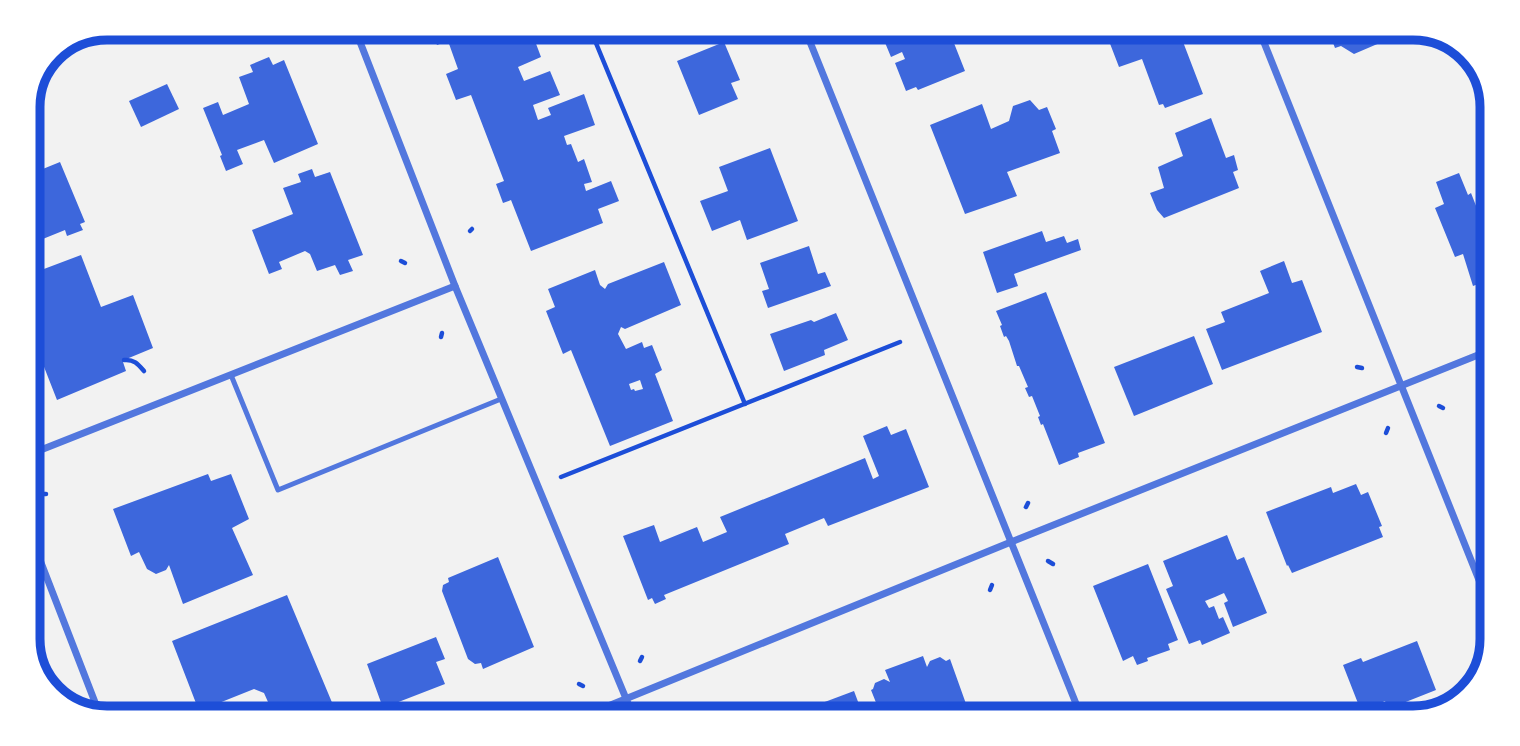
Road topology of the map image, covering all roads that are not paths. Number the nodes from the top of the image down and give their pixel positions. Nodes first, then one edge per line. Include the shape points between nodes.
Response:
1 (359, 40) edge
2 (809, 40) edge
3 (1263, 40) edge
4 (455, 286) junction
5 (1480, 354) edge
6 (231, 375) junction
7 (1402, 387) junction
8 (501, 399) junction
9 (40, 450) edge
10 (1011, 542) junction
11 (40, 560) edge
12 (1480, 582) edge
13 (626, 699) junction
14 (96, 704) edge
15 (608, 706) edge
16 (629, 706) edge
17 (1077, 706) edge

1 - 4 street
2 - 10 street
3 - 7 street
4 - 6 street
4 - 8 street
5 - 7 street
6 - 8 lane via 278,490
6 - 9 street
7 - 10 street
7 - 12 street
8 - 13 street
10 - 13 street
10 - 17 street
11 - 14 street
13 - 15 street
13 - 16 street

